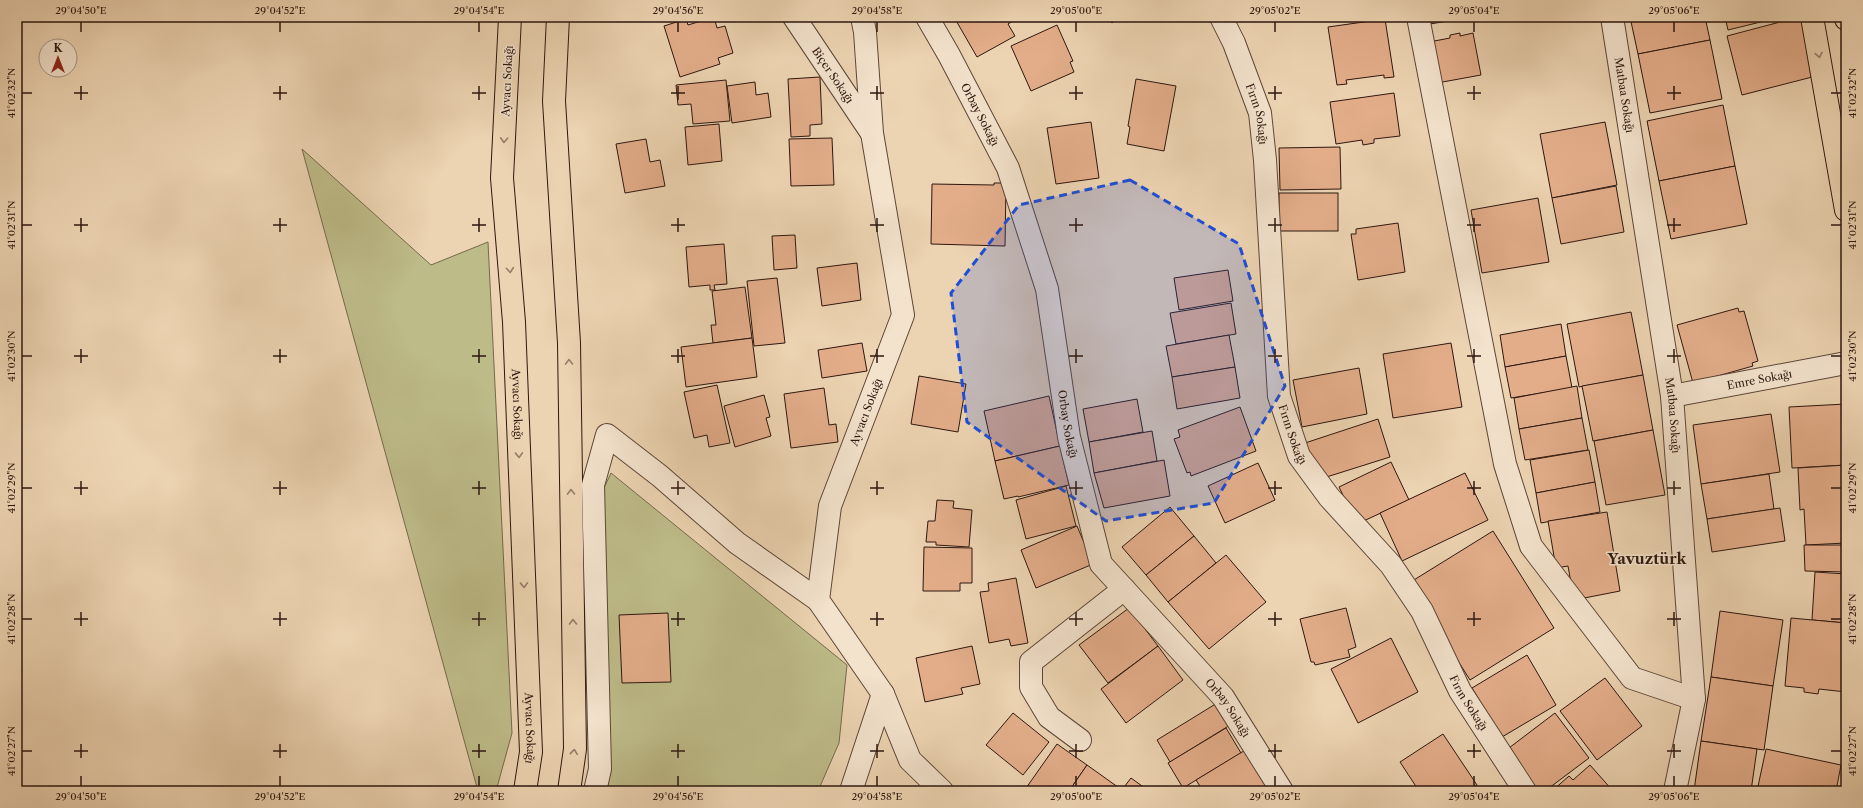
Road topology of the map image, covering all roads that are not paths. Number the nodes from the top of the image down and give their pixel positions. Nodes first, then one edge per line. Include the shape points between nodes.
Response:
1 (510, 17) edge
2 (558, 17) edge
3 (794, 17) edge
4 (862, 17) edge
5 (927, 17) edge
6 (1221, 17) edge
7 (1418, 17) edge
8 (1612, 17) edge
9 (1812, 17) edge
10 (872, 133) junction
11 (1846, 210) edge
12 (1846, 363) edge
13 (1672, 396) junction
14 (1124, 589) junction
15 (818, 600) junction
16 (883, 694) junction
17 (1694, 699) junction
18 (1080, 740) dead end
19 (525, 791) edge
20 (569, 791) edge
21 (595, 791) edge
22 (851, 791) edge
23 (942, 791) edge
24 (1282, 791) edge
25 (1525, 791) edge
26 (1675, 791) edge

1 -> 19 main road, Ayvacı Sokağı via 502,178 515,330 531,752
20 -> 2 main road via 575,749 569,344 554,101
3 - 10 street, Biçer Sokağı
4 - 10 street, Ayvacı Sokağı
5 - 14 street, Orbay Sokağı via 1008,168 1047,289 1069,437 1100,564
6 - 25 street, Fırın Sokağı via 1234,43 1260,114 1279,396 1299,456 1329,497 1391,565 1422,611 1460,691
7 - 17 street via 1505,464 1531,546 1632,678
8 - 13 street, Matbaa Sokağı
9 -> 11 main road
10 - 15 street, Ayvacı Sokağı via 903,315 830,506
12 - 13 street, Emre Sokağı
13 - 17 street, Matbaa Sokağı
14 - 18 street via 1031,662 1031,687 1049,717
14 - 24 street, Orbay Sokağı via 1223,697
15 - 16 street
15 - 21 street via 738,543 660,476 607,435 593,485 600,768
16 - 22 street
16 - 23 street via 910,760
17 - 26 street, Matbaa Sokağı

